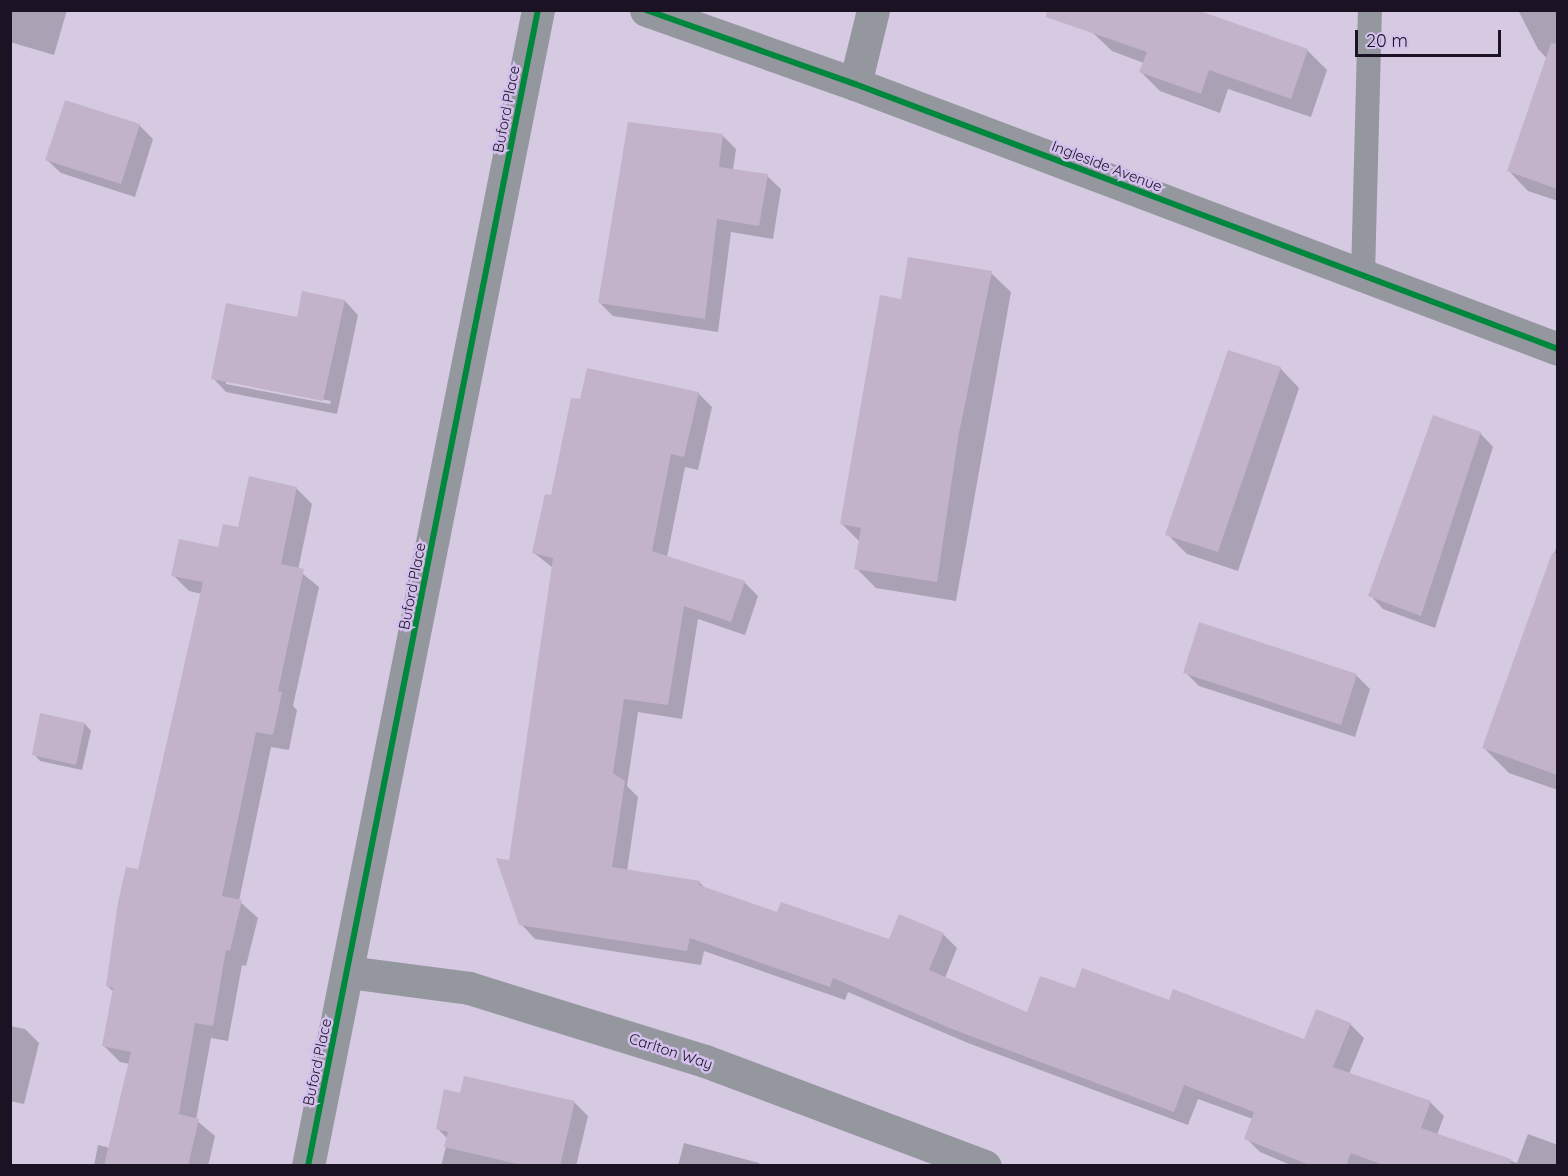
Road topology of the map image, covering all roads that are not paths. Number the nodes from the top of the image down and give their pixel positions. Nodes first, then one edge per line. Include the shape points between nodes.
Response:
1 (538, 10) edge
2 (646, 10) edge
3 (873, 10) edge
4 (1370, 10) edge
5 (855, 84) junction
6 (1363, 275) junction
7 (1557, 349) edge
8 (348, 972) junction
9 (308, 1166) edge
10 (985, 1166) edge

1 - 8 street, Buford Place
2 - 5 street, Ingleside Avenue
3 - 5 street
4 - 6 lane
5 - 6 street, Ingleside Avenue
6 - 7 street, Ingleside Avenue
8 - 9 street, Buford Place
8 - 10 street, Carlton Way via 469,988 705,1061

